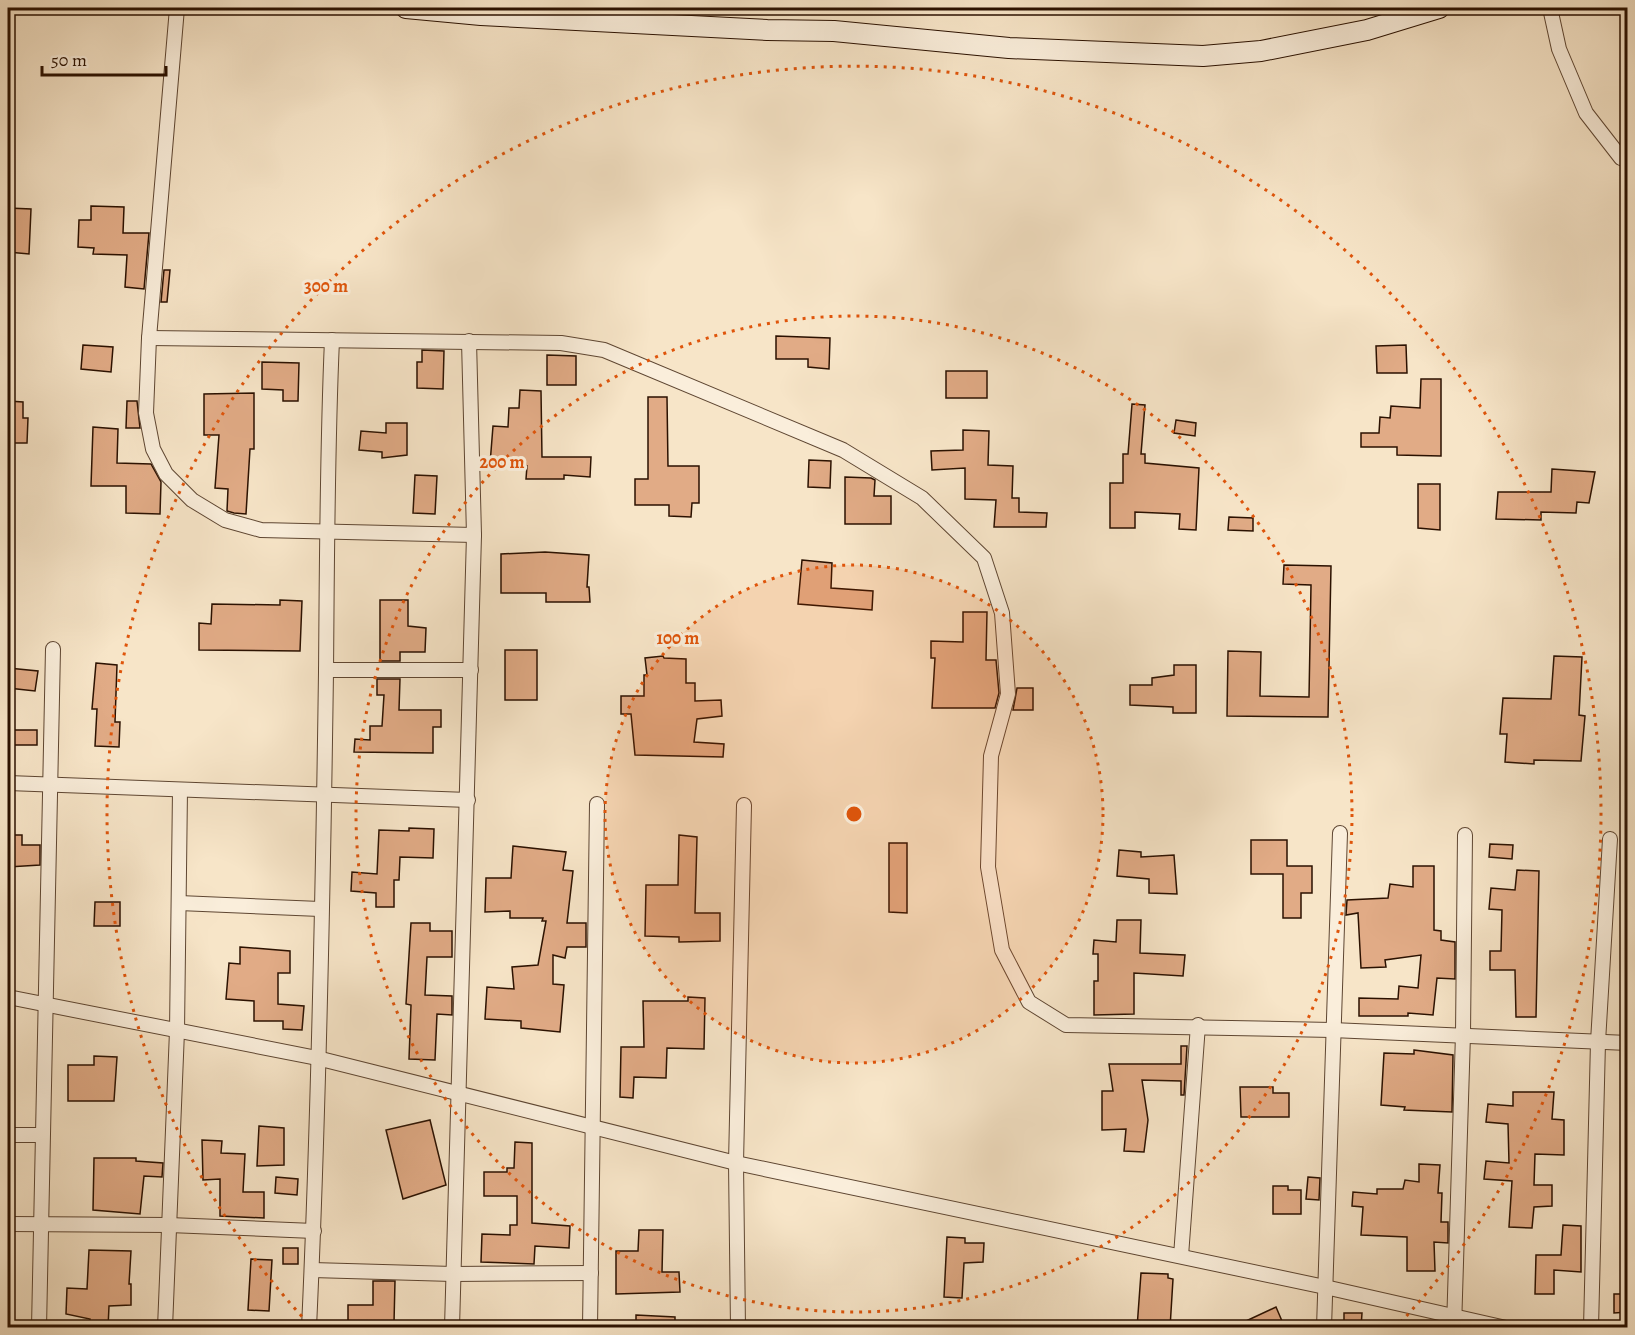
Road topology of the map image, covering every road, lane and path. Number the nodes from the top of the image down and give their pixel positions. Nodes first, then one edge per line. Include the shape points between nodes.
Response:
1 (177, 8) edge
2 (406, 8) edge
3 (1439, 8) edge
4 (1551, 8) edge
5 (1628, 161) edge
6 (149, 338) junction
7 (332, 340) junction
8 (469, 340) junction
9 (325, 533) junction
10 (474, 535) junction
11 (53, 650) dead end
12 (326, 670) junction
13 (471, 670) junction
14 (8, 783) edge
15 (51, 785) junction
16 (180, 790) junction
17 (324, 796) junction
18 (468, 800) junction
19 (597, 804) dead end
20 (744, 806) dead end
21 (1340, 833) dead end
22 (1466, 835) dead end
23 (1610, 839) dead end
24 (178, 903) junction
25 (320, 909) junction
26 (8, 997) edge
27 (47, 1004) junction
28 (1198, 1025) junction
29 (1332, 1030) junction
30 (177, 1031) junction
31 (1463, 1034) junction
32 (1598, 1042) junction
33 (1628, 1043) edge
34 (316, 1058) junction
35 (458, 1091) junction
36 (592, 1125) junction
37 (8, 1135) edge
38 (42, 1135) junction
39 (736, 1163) junction
40 (8, 1224) edge
41 (40, 1224) junction
42 (169, 1225) junction
43 (314, 1231) junction
44 (1181, 1256) junction
45 (312, 1270) junction
46 (591, 1273) junction
47 (453, 1274) junction
48 (1324, 1287) junction
49 (1454, 1322) edge
50 (39, 1328) edge
51 (165, 1328) edge
52 (309, 1328) edge
53 (452, 1328) edge
54 (590, 1328) edge
55 (738, 1328) edge
56 (1324, 1328) edge
57 (1506, 1328) edge
58 (1592, 1328) edge

1 - 6 street
2 - 3 street via 834,31 1009,48 1203,56 1261,51 1367,30
4 - 5 street via 1559,49 1586,113 1621,158
6 - 7 street
6 - 9 street via 146,413 153,449 166,474 192,500 225,520 261,530
7 - 8 street
7 - 9 street
8 - 10 street
8 - 28 street via 561,343 604,350 843,450 922,498 984,558 1002,614 1008,694 991,756 988,867 1002,950 1029,1002 1066,1024
9 - 10 street
9 - 12 street
10 - 13 street
11 - 15 street
12 - 13 street
12 - 17 street
13 - 18 street
14 - 15 street
15 - 16 street
15 - 27 street
16 - 17 street
16 - 24 street
17 - 18 street
17 - 25 street
18 - 35 street
19 - 36 street
20 - 39 street
21 - 29 street
22 - 31 street
23 - 32 street
24 - 25 street
24 - 30 street
25 - 34 street
26 - 27 street
27 - 30 street
27 - 38 street
28 - 29 street
28 - 44 street
29 - 31 street
29 - 48 street
30 - 34 street
30 - 42 street
31 - 32 street
31 - 49 street
32 - 33 street
32 - 58 street
34 - 35 street
34 - 43 street
35 - 36 street
35 - 47 street
36 - 39 street
36 - 46 street
37 - 38 street
38 - 41 street
39 - 44 street
39 - 55 street
40 - 41 street
41 - 42 street
41 - 50 street
42 - 43 street
42 - 51 street
43 - 45 street
44 - 48 street
45 - 47 street
45 - 52 street
46 - 47 street
46 - 54 street
47 - 53 street
48 - 49 street
48 - 56 street
49 - 57 street

